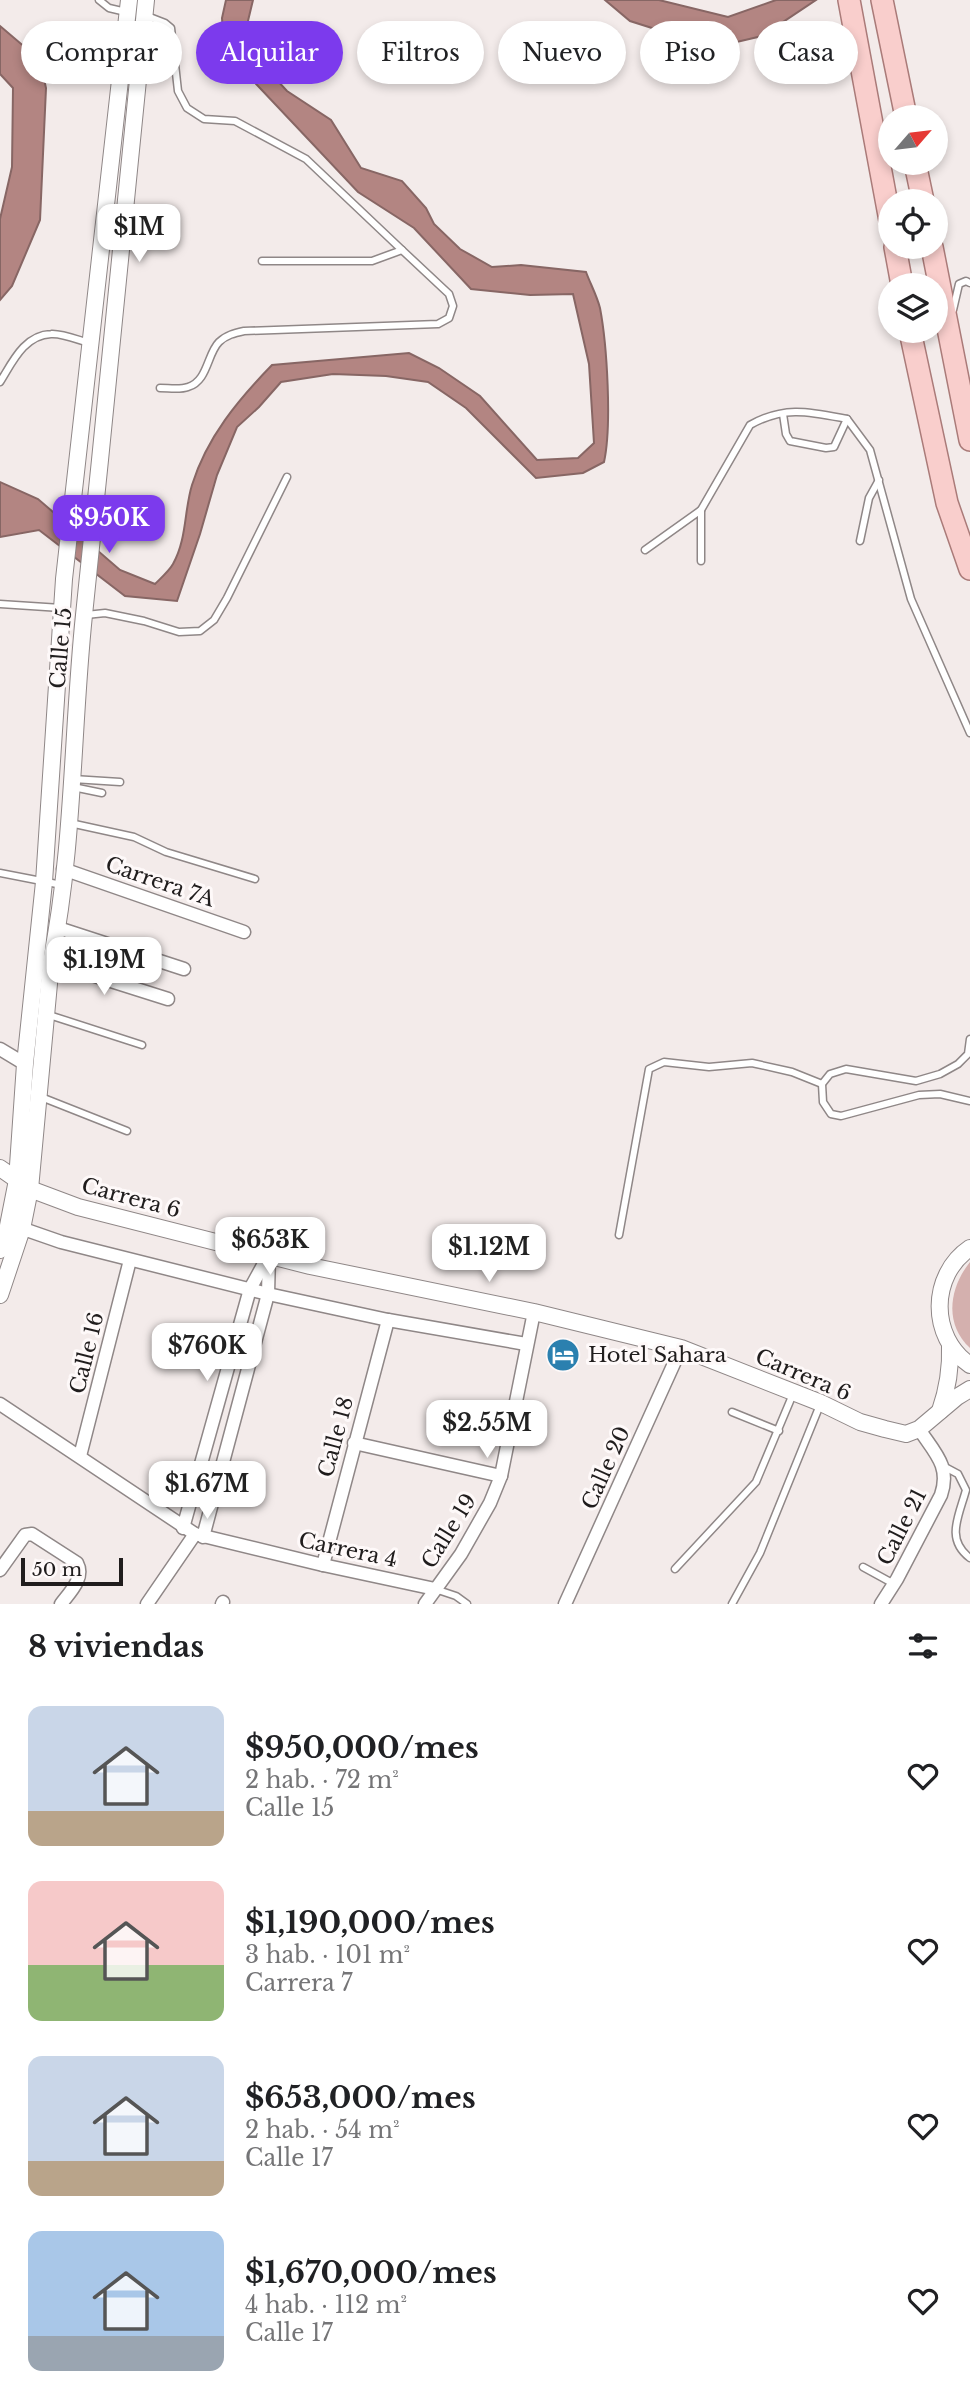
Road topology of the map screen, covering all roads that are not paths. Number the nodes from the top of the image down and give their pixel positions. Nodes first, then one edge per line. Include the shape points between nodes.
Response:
1 (99, 0) edge
2 (849, 0) edge
3 (882, 0) edge
4 (128, 6) edge
5 (145, 8) edge
6 (904, 105) edge
7 (884, 189) edge
8 (402, 250) junction
9 (934, 259) edge
10 (262, 261) dead end
11 (970, 283) edge
12 (949, 329) junction
13 (91, 343) junction
14 (913, 343) edge
15 (112, 349) junction
16 (0, 382) edge
17 (160, 388) dead end
18 (783, 414) junction
19 (847, 419) junction
20 (970, 440) edge
21 (287, 477) dead end
22 (878, 480) junction
23 (701, 510) junction
24 (860, 541) dead end
25 (645, 550) dead end
26 (701, 561) dead end
27 (970, 569) edge
28 (0, 604) edge
29 (62, 609) junction
30 (84, 616) junction
31 (970, 733) edge
32 (120, 782) dead end
33 (71, 783) junction
34 (102, 793) dead end
35 (68, 823) junction
36 (0, 873) edge
37 (62, 877) junction
38 (255, 879) dead end
39 (44, 882) junction
40 (58, 928) junction
41 (244, 932) dead end
42 (51, 962) junction
43 (184, 969) dead end
44 (168, 999) dead end
45 (47, 1015) junction
46 (970, 1039) edge
47 (142, 1045) dead end
48 (0, 1049) edge
49 (25, 1064) junction
50 (916, 1081) junction
51 (822, 1084) junction
52 (919, 1095) junction
53 (39, 1096) junction
54 (970, 1101) edge
55 (127, 1131) dead end
56 (0, 1168) edge
57 (23, 1185) junction
58 (15, 1226) junction
59 (619, 1235) dead end
60 (970, 1248) edge
61 (0, 1250) edge
62 (269, 1254) junction
63 (130, 1260) junction
64 (250, 1289) junction
65 (268, 1294) junction
66 (0, 1295) edge
67 (534, 1311) junction
68 (388, 1320) junction
69 (526, 1344) junction
70 (950, 1345) junction
71 (681, 1348) junction
72 (970, 1365) edge
73 (970, 1389) edge
74 (794, 1393) junction
75 (821, 1403) junction
76 (0, 1404) edge
77 (732, 1412) dead end
78 (939, 1413) junction
79 (919, 1429) junction
80 (779, 1431) junction
81 (354, 1443) junction
82 (80, 1456) junction
83 (943, 1466) junction
84 (501, 1476) junction
85 (967, 1482) edge
86 (194, 1533) junction
87 (970, 1558) edge
88 (323, 1565) junction
89 (863, 1567) dead end
90 (675, 1569) dead end
91 (0, 1570) edge
92 (894, 1584) junction
93 (435, 1589) junction
94 (61, 1604) edge
95 (147, 1604) edge
96 (425, 1604) edge
97 (467, 1604) edge
98 (565, 1604) edge
99 (732, 1604) edge
100 (881, 1604) edge

1 - 4 lane via 109,8
2 - 7 main road
3 - 6 main road
4 - 5 lane
4 - 13 street, Calle 15
5 - 8 lane via 171,28 178,91 187,108 204,119 235,121 306,159
5 - 15 street, Calle 15
8 - 10 lane via 372,261
8 - 17 lane via 449,294 453,306 449,318 438,324 230,334 217,343 194,384
9 - 12 main road
11 - 12 lane via 960,284
12 - 20 main road
13 - 15 street
13 - 16 lane via 51,334 33,339
13 - 29 street, Calle 15
14 - 27 main road via 947,502
15 - 30 street, Calle 15
18 - 19 lane via 802,410
18 - 19 lane via 790,442 826,448 837,443
18 - 23 lane via 750,425
19 - 22 lane via 870,450
21 - 30 lane via 214,620 200,631 178,632 105,613
22 - 24 lane via 869,498
22 - 31 lane via 911,599
23 - 25 lane
23 - 26 lane
28 - 29 lane
29 - 30 street
29 - 39 street, Calle 15
30 - 33 street, Calle 15
32 - 33 lane
33 - 34 lane
33 - 35 street, Calle 15
35 - 37 street, Calle 15
35 - 38 lane via 134,837 166,852
36 - 39 lane
37 - 39 lane
37 - 40 street, Calle 15
37 - 41 street, Carrera 7A
39 - 49 street, Calle 15
40 - 42 street, Calle 15
40 - 43 street
42 - 44 street
42 - 45 street, Calle 15
45 - 47 lane
45 - 53 street, Calle 15
46 - 50 lane via 968,1054 958,1064
48 - 49 street
49 - 57 street, Calle 15
50 - 51 lane via 846,1069 830,1074
50 - 52 lane
51 - 52 lane via 823,1102 831,1114 841,1116
51 - 59 lane via 752,1063 709,1067 664,1062 649,1069
52 - 54 lane
53 - 55 lane
53 - 57 street, Calle 15
56 - 57 street, Carrera 6
57 - 58 street, Calle 15
57 - 62 street, Carrera 6 via 78,1207
58 - 61 street, Calle 15
58 - 63 street
58 - 66 street, Calle 15
60 - 70 street via 949,1269 941,1287 942,1327
62 - 64 street
62 - 65 street
62 - 67 street, Carrera 6
63 - 64 street
63 - 82 street, Calle 16
64 - 65 street
64 - 86 street
65 - 68 street
65 - 86 street
67 - 69 street, Calle 19
67 - 71 street, Carrera 6
68 - 69 street
68 - 81 street, Calle 18
69 - 84 street, Calle 19
70 - 72 street
70 - 78 street via 951,1368
71 - 74 street, Carrera 6
71 - 98 street, Calle 20
73 - 78 street
74 - 75 street, Carrera 6
74 - 80 lane
75 - 79 street, Carrera 6 via 886,1429 906,1434
75 - 99 lane via 760,1553
76 - 82 street, Carrera 4
77 - 80 lane
78 - 79 street
79 - 83 street
80 - 90 lane via 756,1482
81 - 84 street
81 - 88 street, Calle 18
82 - 86 street, Carrera 4
83 - 85 lane
83 - 92 street, Calle 21 via 946,1481 941,1495
84 - 93 street, Calle 19 via 485,1513
85 - 87 lane via 954,1532 960,1550
86 - 88 street, Carrera 4
86 - 95 street
88 - 93 street, Carrera 4
89 - 92 lane
91 - 94 street via 25,1535 38,1537 77,1563 80,1570
92 - 100 street, Calle 21
93 - 96 street, Calle 19
93 - 97 lane

